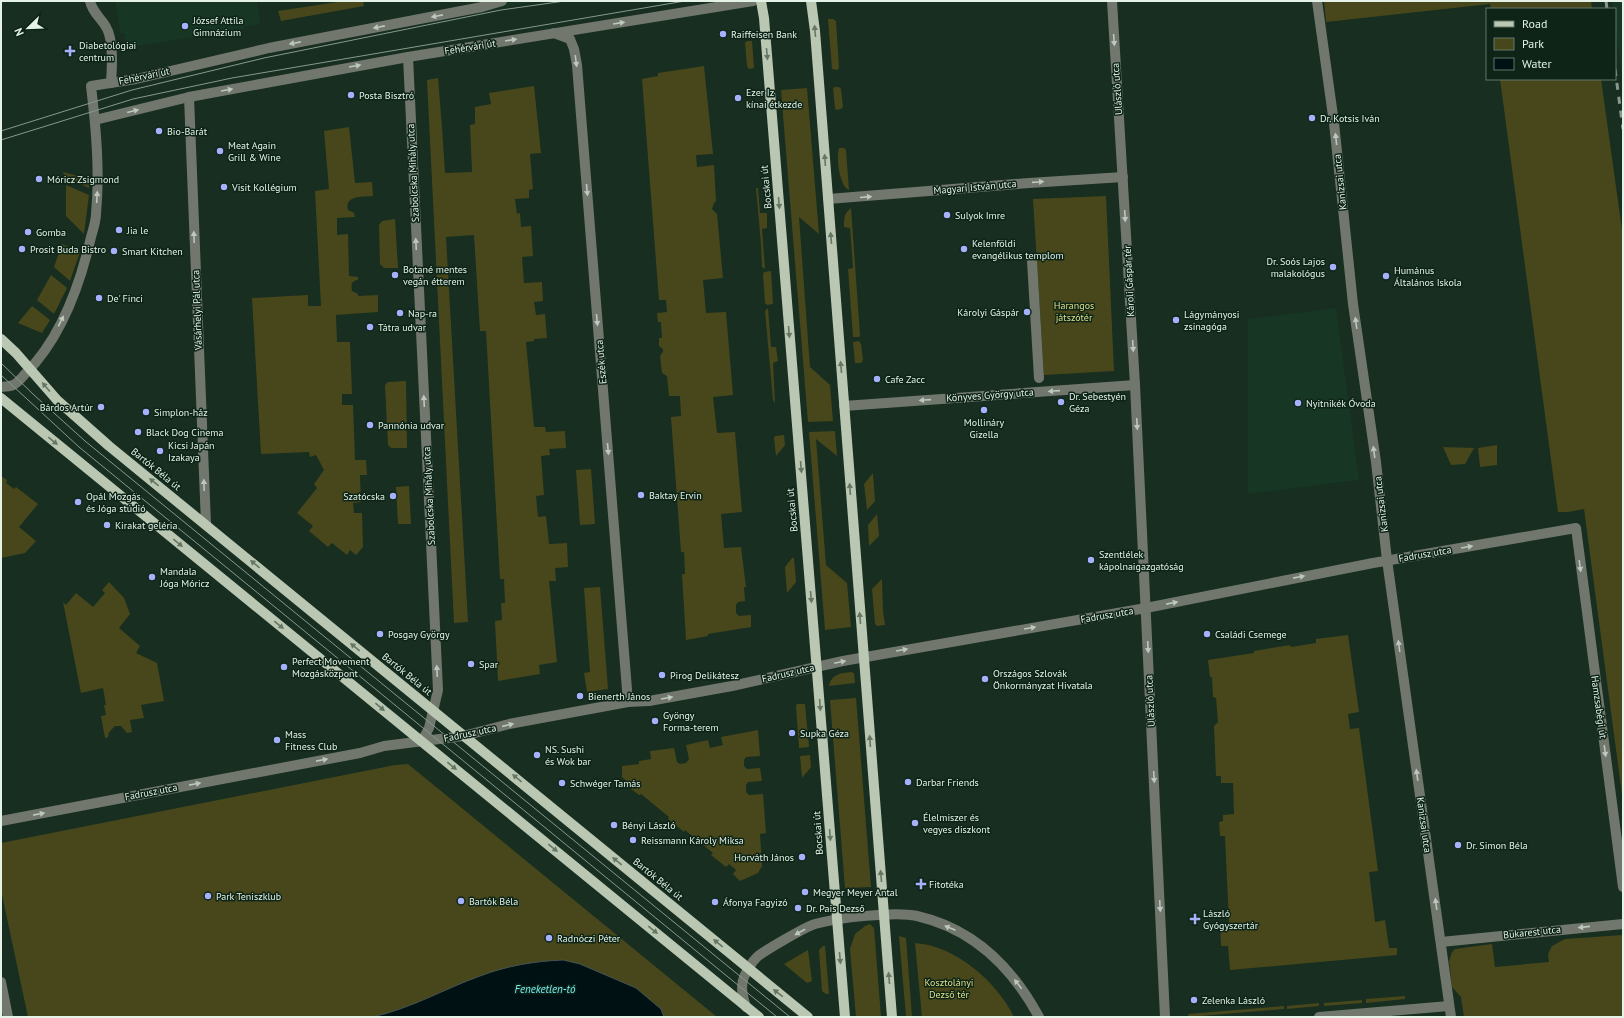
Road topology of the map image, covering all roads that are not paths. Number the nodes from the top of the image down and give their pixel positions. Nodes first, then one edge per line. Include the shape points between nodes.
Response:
1 (90, 1) edge
2 (502, 1) edge
3 (753, 1) edge
4 (761, 1) edge
5 (812, 1) edge
6 (1112, 1) edge
7 (1317, 1) edge
8 (554, 33) junction
9 (408, 57) junction
10 (111, 83) junction
11 (188, 97) junction
12 (95, 120) junction
13 (1123, 177) junction
14 (828, 199) junction
15 (1032, 261) dead end
16 (1, 339) edge
17 (31, 369) junction
18 (1039, 378) dead end
19 (1135, 385) junction
20 (1, 387) edge
21 (1, 398) edge
22 (844, 406) junction
23 (206, 524) junction
24 (1576, 528) joint
25 (1387, 560) junction
26 (1146, 608) junction
27 (864, 657) junction
28 (817, 666) junction
29 (628, 702) junction
30 (434, 712) junction
31 (463, 736) junction
32 (422, 741) junction
33 (1, 821) edge
34 (1623, 887) edge
35 (884, 915) junction
36 (837, 919) junction
37 (1623, 924) edge
38 (1441, 942) junction
39 (748, 968) junction
40 (1, 982) edge
41 (1449, 1006) junction
42 (746, 1007) junction
43 (1160, 1016) edge
44 (8, 1017) edge
45 (759, 1017) edge
46 (808, 1017) edge
47 (845, 1017) edge
48 (892, 1017) edge
49 (1039, 1017) edge
50 (1319, 1017) edge
51 (1450, 1017) edge

1 - 10 street via 91,7 108,29 113,59
2 -> 10 street, Fehérvári út via 275,47 136,80
8 -> 3 street, Fehérvári út
4 -> 28 main road, Bocskai út
14 -> 5 main road
6 -> 13 street, Ulászló utca
25 -> 7 street, Kanizsai utca
9 -> 8 street, Fehérvári út
8 -> 29 street, Eszék utca via 570,39 577,65
11 -> 9 street, Fehérvári út
30 -> 9 street, Szabolcska Mihály utca via 438,690
10 - 12 street, Fehérvári út via 91,86
12 -> 11 street, Fehérvári út
23 -> 11 street, Vásárhelyi Pál utca
17 -> 12 street via 60,324 87,255 98,193
14 -> 13 street, Magyari István utca
13 -> 19 street, Károli Gáspár tér
22 -> 14 main road
15 - 18 street
16 - 17 main road, Bartók Béla út
17 - 20 street via 12,386
23 -> 17 main road, Bartók Béla út via 109,446 57,400
19 -> 22 street, Könyves György utca
19 -> 26 street, Ulászló utca
21 -> 32 main road
27 -> 22 main road
30 -> 23 main road, Bartók Béla út
25 -> 24 street, Fadrusz utca
24 -> 34 street, Hamzsabégi út
26 -> 25 street, Fadrusz utca
38 -> 25 street, Kanizsai utca
27 -> 26 street, Fadrusz utca
26 -> 43 street, Ulászló utca
28 -> 27 street, Fadrusz utca
35 -> 27 main road
29 -> 28 street, Fadrusz utca via 649,701 732,686
28 -> 36 main road, Bocskai út
31 -> 29 street, Fadrusz utca via 509,724
30 - 31 main road, Bartók Béla út
30 - 32 street, Szabolcska Mihály utca
31 - 32 street, Fadrusz utca
39 -> 31 main road, Bartók Béla út
33 -> 32 street, Fadrusz utca via 360,753 384,746
32 -> 42 main road
35 - 36 street
48 -> 35 main road
49 -> 35 street via 1010,972 980,944 962,933 918,916
36 -> 39 street via 813,924 758,957
36 -> 47 main road, Bocskai út
37 -> 38 street, Bukarest utca
38 - 41 street, Kanizsai utca
39 - 42 street via 742,989
46 -> 39 main road, Bartók Béla út
40 - 44 street
41 - 50 street
41 - 51 street
42 - 45 main road

